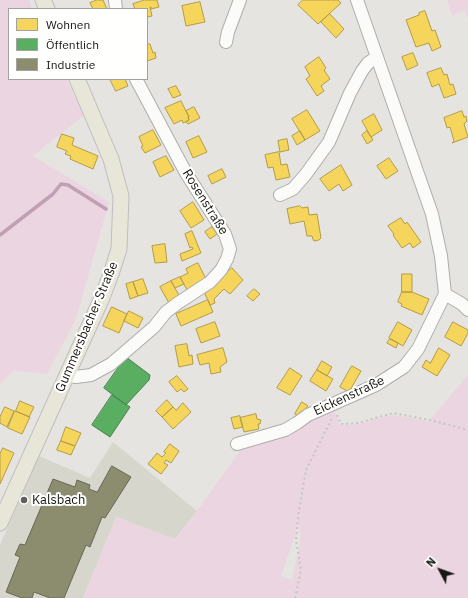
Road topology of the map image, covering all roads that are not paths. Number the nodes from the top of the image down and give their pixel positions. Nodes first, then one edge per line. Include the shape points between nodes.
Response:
1 (240, 0) edge
2 (356, 0) edge
3 (226, 42) dead end
4 (377, 57) junction
5 (77, 80) edge
6 (137, 80) edge
7 (280, 195) dead end
8 (445, 294) junction
9 (468, 310) edge
10 (67, 376) junction
11 (237, 444) dead end
12 (0, 523) edge

1 - 3 street
2 - 4 street
4 - 7 street via 362,71 329,142 306,174 293,188
4 - 8 street via 432,214
5 - 10 main road, Gummersbacher Straße via 111,160 121,196 121,224 119,249 111,274
6 - 10 street, Rosenstraße via 186,172 225,234 230,249 221,270 210,282 166,312 154,327 111,364 91,375
8 - 9 street
8 - 11 street, Eickenstraße via 418,349 404,368 376,385 308,415 285,430
10 - 12 main road, Gummersbacher Straße

